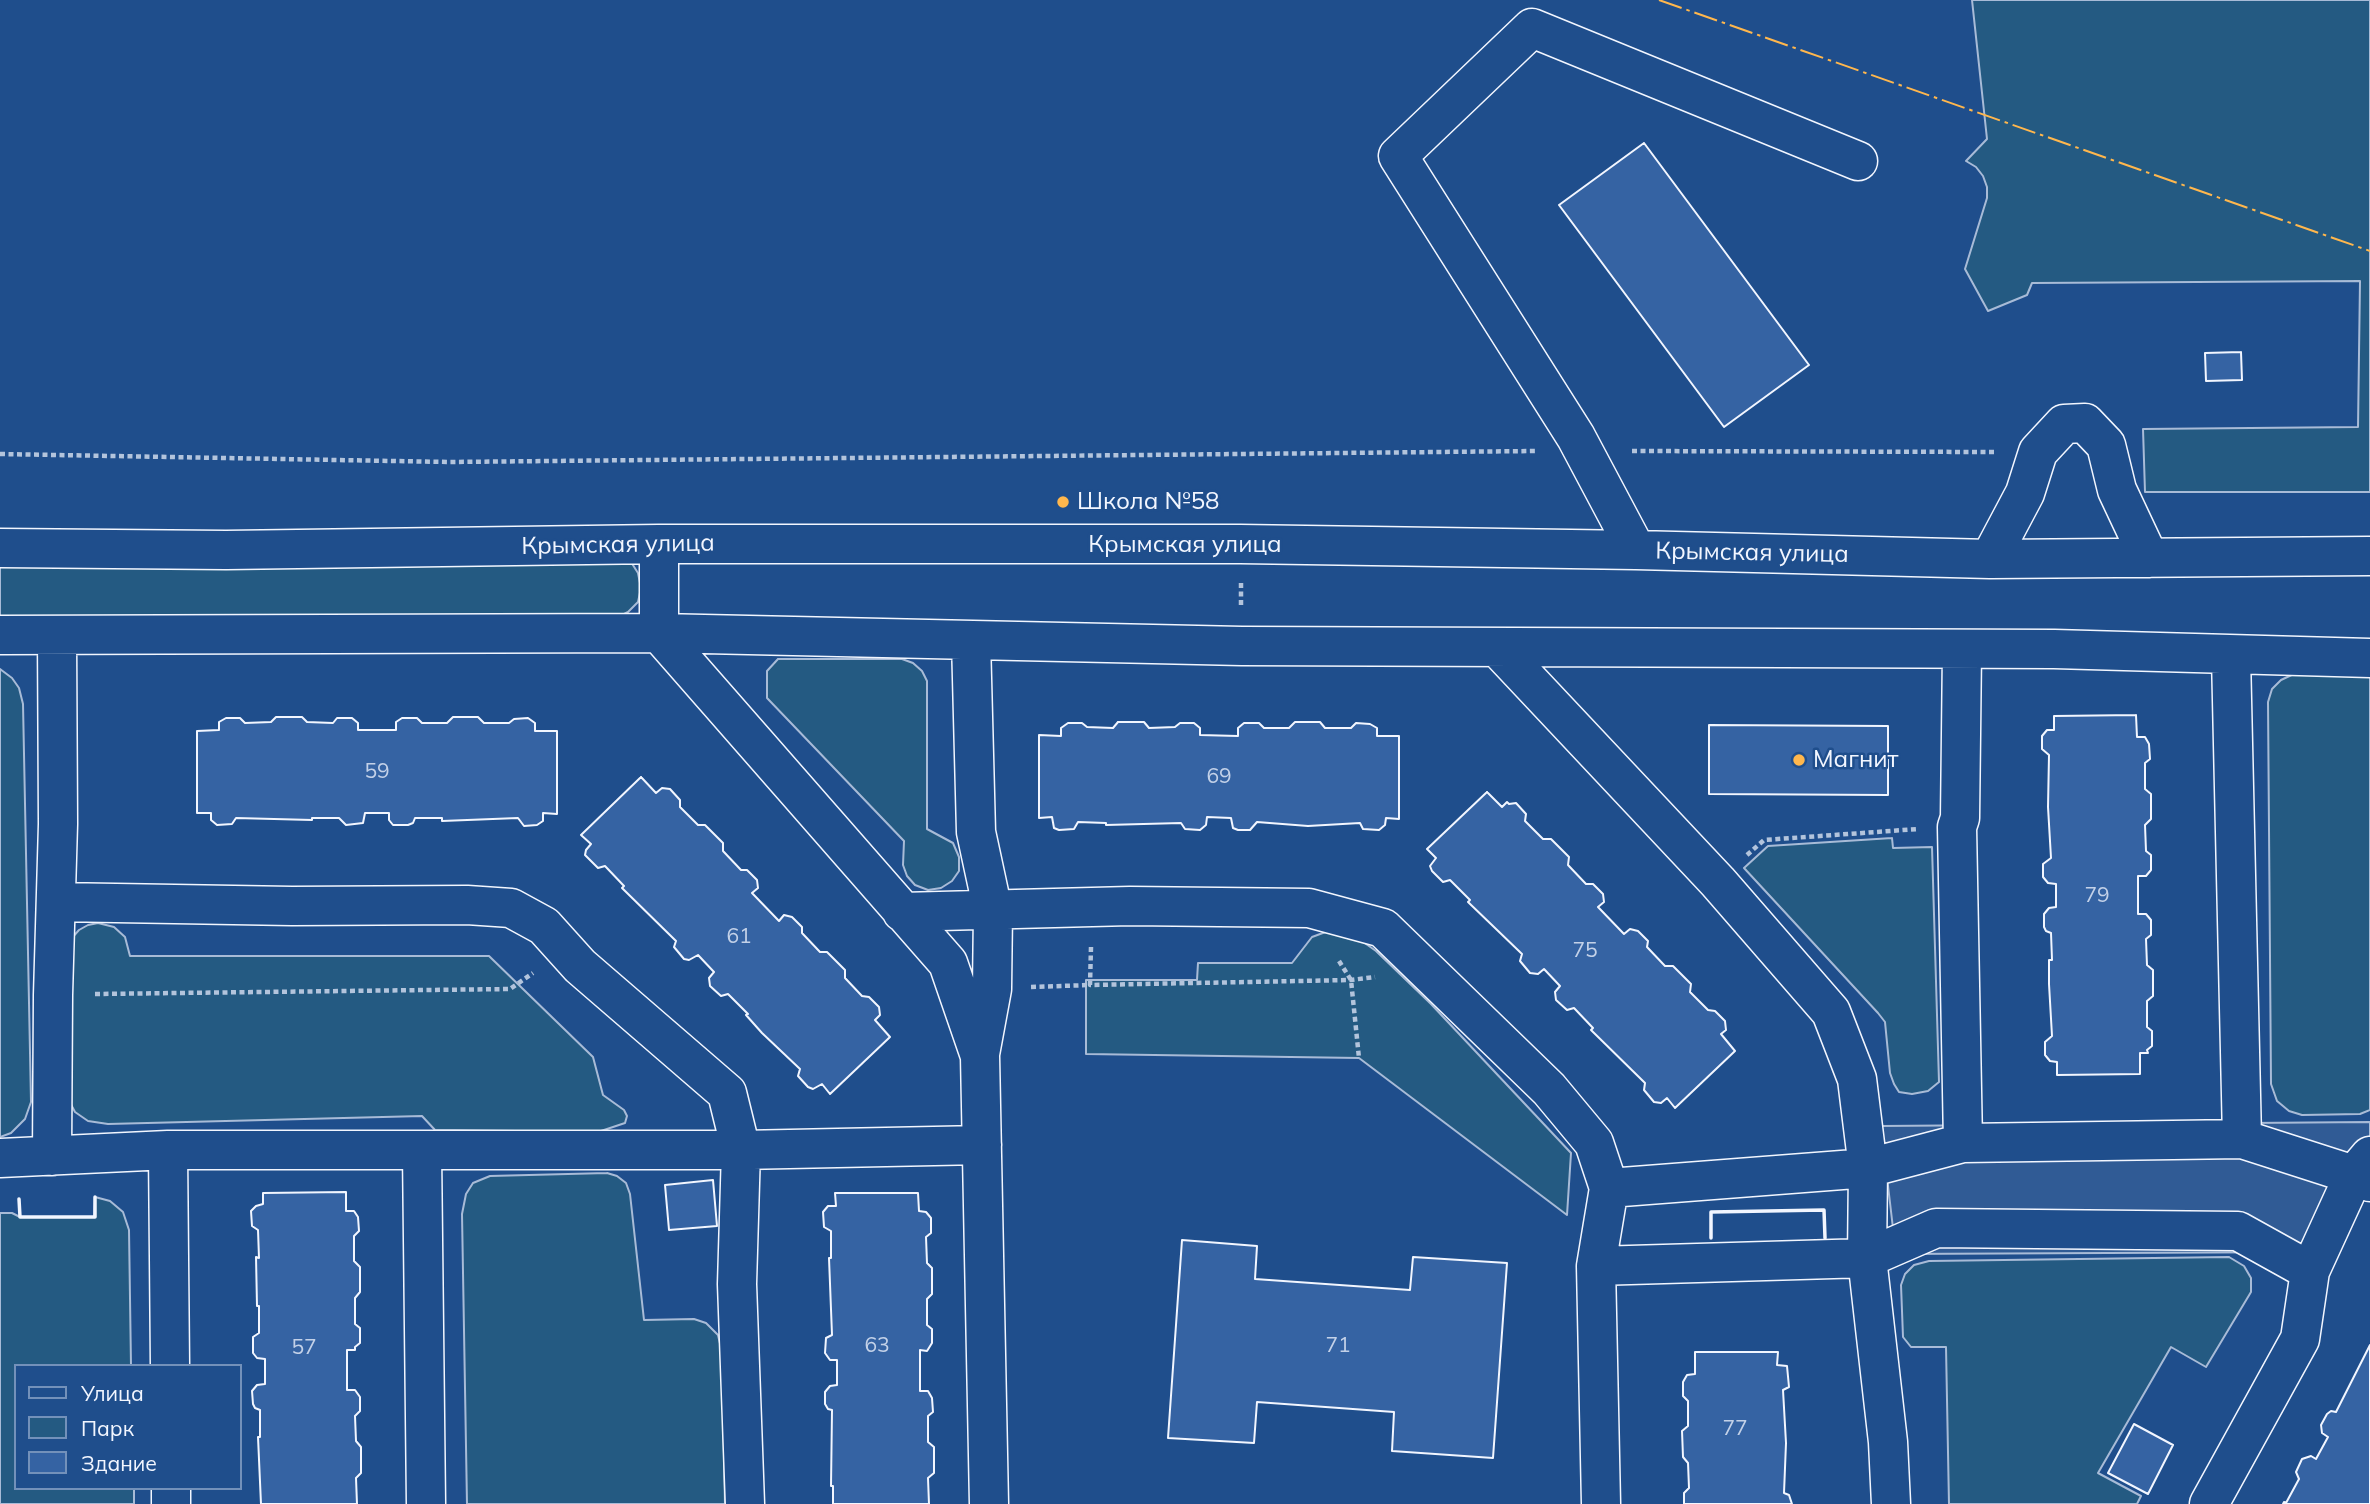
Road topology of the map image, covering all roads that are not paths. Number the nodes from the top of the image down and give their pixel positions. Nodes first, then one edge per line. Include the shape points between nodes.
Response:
1 (1858, 161) dead end
2 (659, 544) junction
3 (0, 548) edge
4 (1636, 550) junction
5 (2370, 556) edge
6 (2149, 558) junction
7 (1990, 559) junction
8 (659, 633) junction
9 (0, 635) edge
10 (57, 636) junction
11 (971, 640) junction
12 (1498, 648) junction
13 (1962, 650) junction
14 (2231, 656) junction
15 (2370, 658) edge
16 (57, 902) junction
17 (993, 911) junction
18 (902, 912) junction
19 (980, 1056) junction
20 (2242, 1139) junction
21 (1964, 1143) junction
22 (982, 1145) junction
23 (168, 1150) junction
24 (741, 1150) junction
25 (422, 1151) junction
26 (52, 1156) junction
27 (0, 1158) edge
28 (1868, 1168) junction
29 (2365, 1171) edge
30 (1609, 1188) junction
31 (1867, 1258) junction
32 (1596, 1266) junction
33 (2310, 1271) junction
34 (170, 1364) edge
35 (426, 1504) edge
36 (745, 1504) edge
37 (989, 1504) edge
38 (1601, 1504) edge
39 (1891, 1504) edge
40 (2209, 1504) edge

1 - 4 street via 1532,28 1398,156 1576,437
2 - 3 street, Крымская улица
2 - 4 street, Крымская улица via 1240,544
2 - 8 street
4 - 7 street, Крымская улица
5 - 6 street, Крымская улица
6 - 7 street, Крымская улица
6 - 7 street via 2117,490 2106,445 2085,424 2064,425 2038,452 2025,493
8 - 10 street
8 - 11 street
8 - 18 street
9 - 10 street
10 - 16 street
11 - 12 street
11 - 17 street via 976,832
12 - 13 street
12 - 28 street via 1718,882 1830,1012 1857,1079
13 - 14 street
13 - 21 street via 1957,827
14 - 15 street
14 - 20 street
16 - 24 street via 511,908 544,926 580,966 727,1093
16 - 26 street
17 - 18 street
17 - 19 street via 992,989
17 - 30 street via 1309,908 1383,928 1557,1098 1594,1143
18 - 19 street via 948,963
19 - 22 street
20 - 21 street
20 - 29 street
21 - 28 street
22 - 24 street
22 - 37 street
23 - 25 street
23 - 26 street
23 - 34 street
24 - 25 street
24 - 36 street via 737,1284
25 - 35 street
26 - 27 street
28 - 30 street
28 - 31 street
29 - 33 street
30 - 32 street
31 - 32 street
31 - 33 street via 1936,1228 2238,1231
31 - 39 street
32 - 38 street
33 - 40 street via 2300,1339

